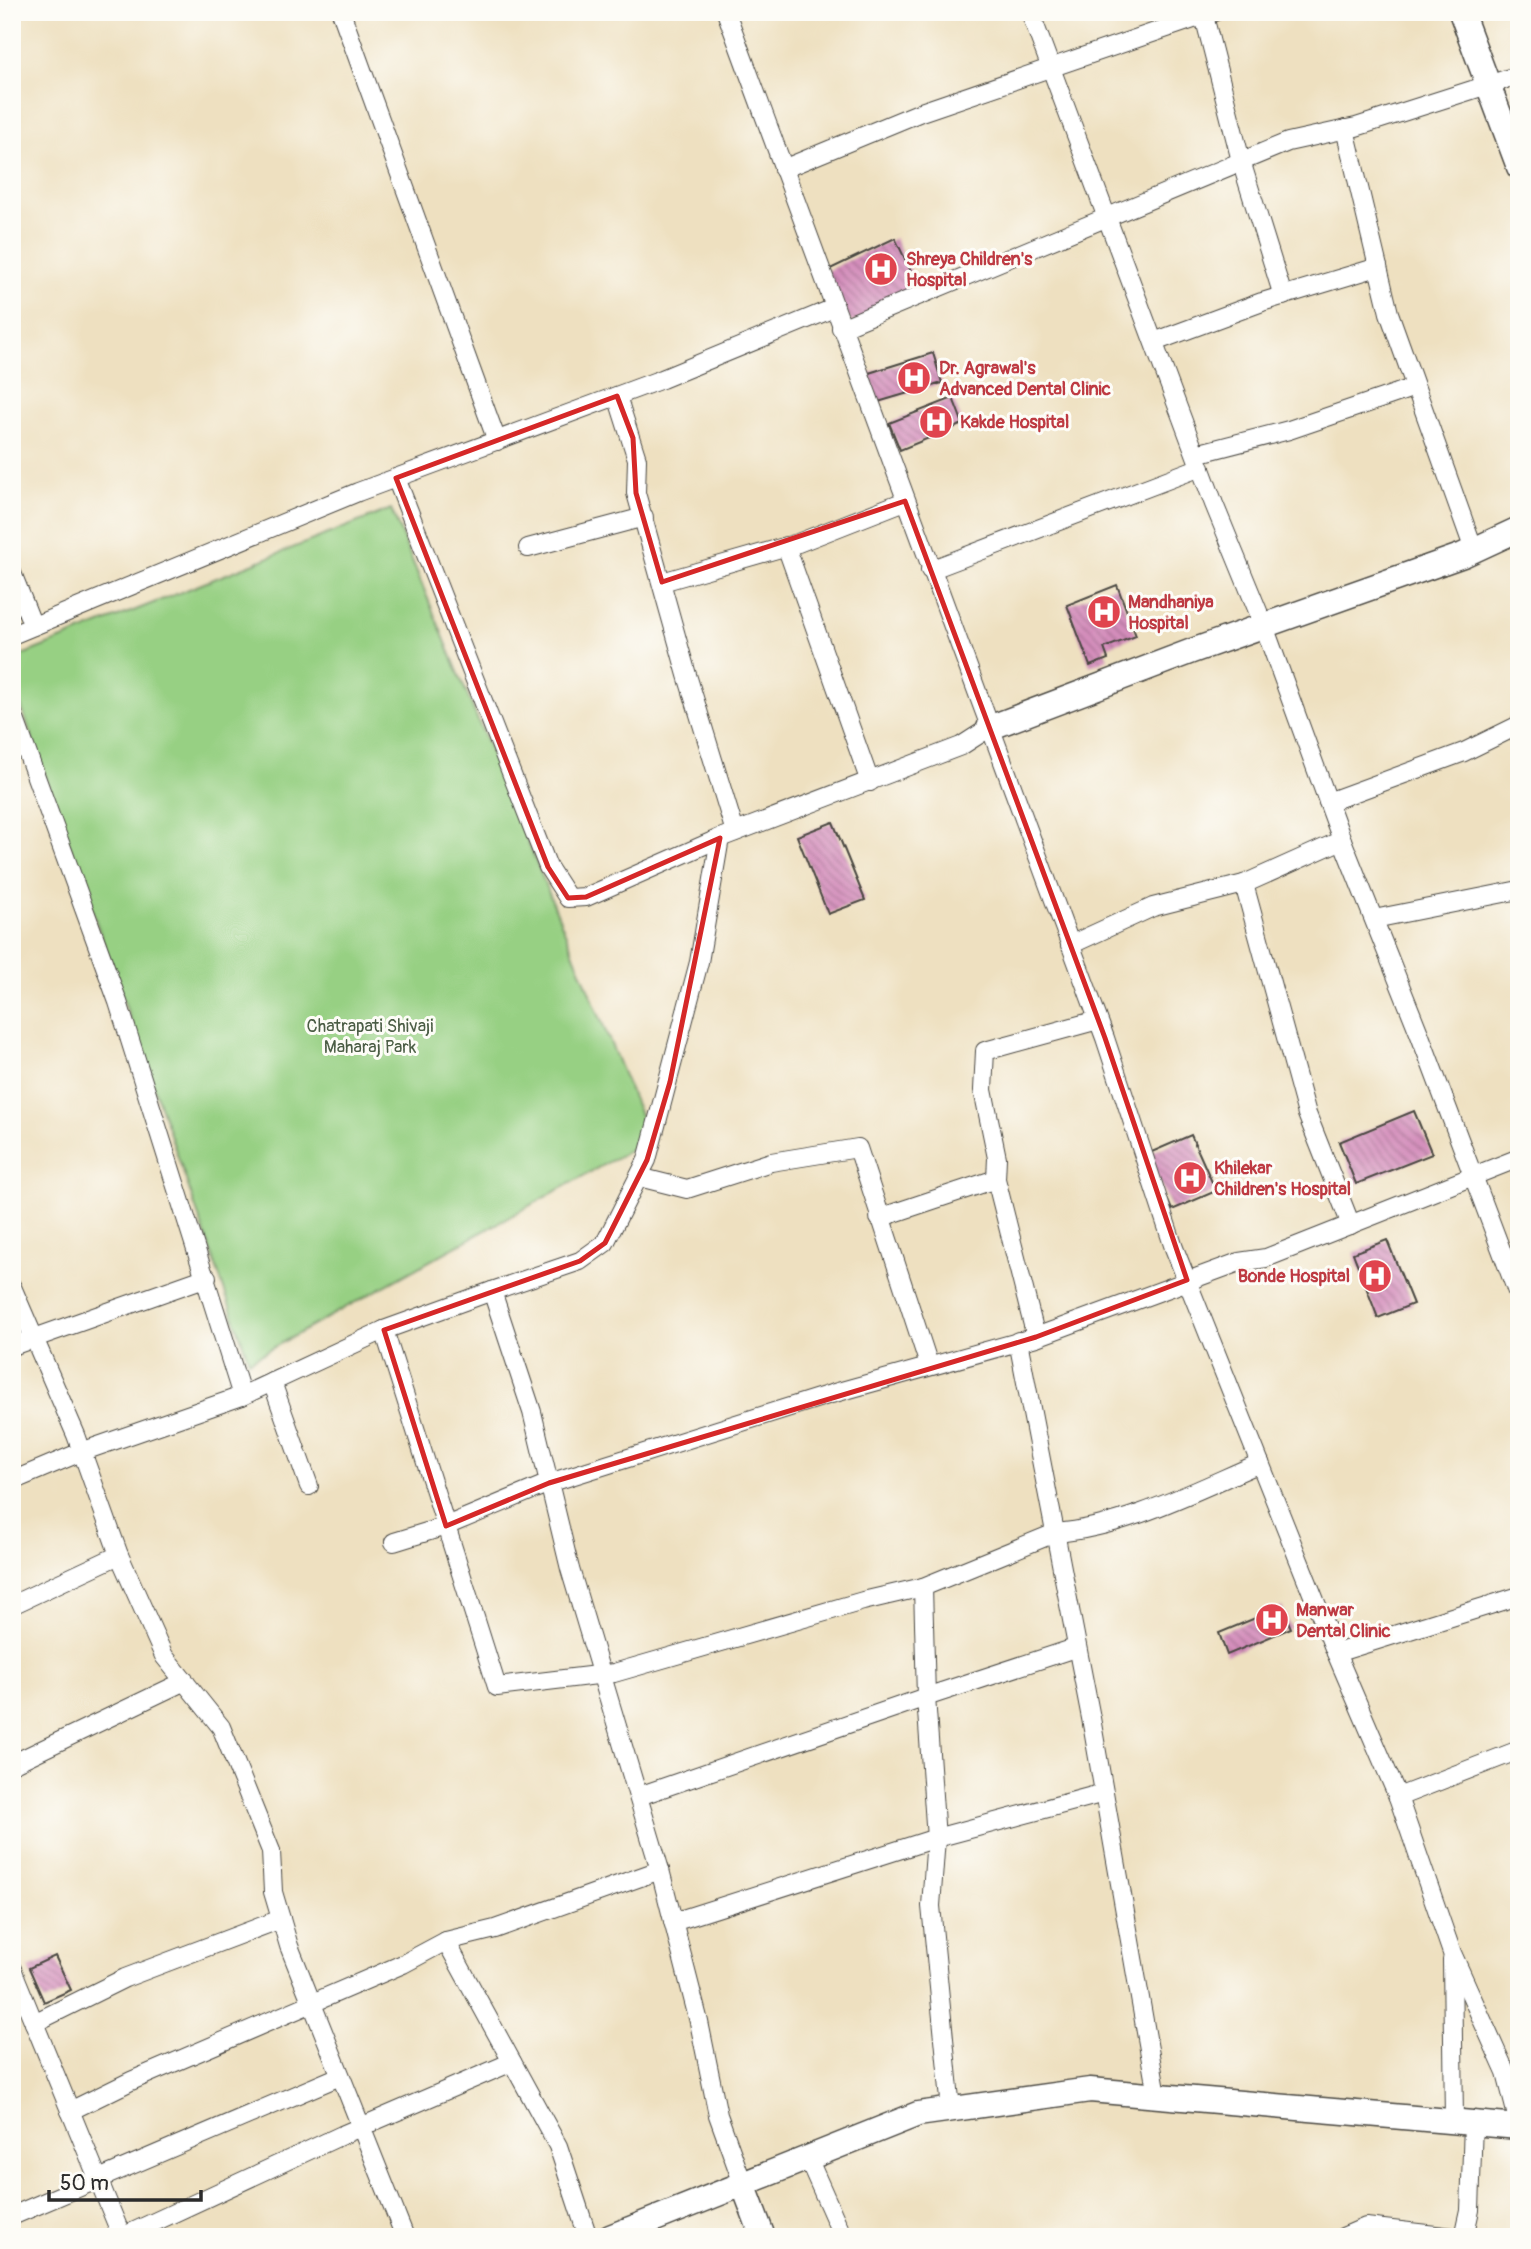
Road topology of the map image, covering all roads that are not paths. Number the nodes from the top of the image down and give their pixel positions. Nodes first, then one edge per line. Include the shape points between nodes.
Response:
1 (341, 12) edge
2 (726, 12) edge
3 (1030, 12) edge
4 (1461, 12) edge
5 (1207, 13) edge
6 (1050, 66) junction
7 (1519, 75) edge
8 (1489, 87) junction
9 (1345, 130) junction
10 (1241, 161) junction
11 (1519, 167) edge
12 (783, 169) junction
13 (1108, 217) junction
14 (1378, 267) junction
15 (1283, 296) junction
16 (834, 308) junction
17 (841, 328) junction
18 (1154, 342) junction
19 (1415, 387) junction
20 (617, 396) junction
21 (497, 440) junction
22 (1198, 460) junction
23 (396, 478) junction
24 (905, 501) junction
25 (643, 517) junction
26 (1519, 529) edge
27 (786, 546) junction
28 (528, 548) dead end
29 (1474, 550) junction
30 (930, 570) junction
31 (12, 573) edge
32 (662, 582) junction
33 (33, 626) junction
34 (1264, 626) junction
35 (12, 635) edge
36 (12, 711) edge
37 (1519, 725) edge
38 (989, 729) junction
39 (870, 782) junction
40 (1328, 802) junction
41 (728, 835) junction
42 (1342, 840) junction
43 (1244, 884) junction
44 (1519, 890) edge
45 (1374, 919) junction
46 (1070, 945) junction
47 (1098, 1020) junction
48 (1519, 1158) edge
49 (1474, 1174) junction
50 (639, 1177) junction
51 (996, 1180) junction
52 (879, 1218) junction
53 (1351, 1225) junction
54 (207, 1277) junction
55 (1187, 1280) junction
56 (12, 1287) edge
57 (492, 1291) junction
58 (1519, 1297) edge
59 (384, 1330) junction
60 (33, 1337) junction
61 (1036, 1337) junction
62 (1018, 1341) junction
63 (12, 1346) edge
64 (929, 1365) junction
65 (272, 1382) junction
66 (242, 1396) junction
67 (81, 1452) junction
68 (1260, 1463) junction
69 (12, 1481) edge
70 (549, 1483) junction
71 (309, 1486) dead end
72 (446, 1526) junction
73 (1055, 1533) junction
74 (394, 1542) dead end
75 (119, 1555) junction
76 (923, 1587) junction
77 (1519, 1597) edge
78 (12, 1605) edge
79 (1075, 1648) junction
80 (1336, 1653) junction
81 (603, 1675) junction
82 (185, 1681) junction
83 (926, 1697) junction
84 (1519, 1750) edge
85 (12, 1764) edge
86 (1104, 1793) junction
87 (639, 1796) junction
88 (1398, 1797) junction
89 (936, 1838) junction
90 (660, 1870) junction
91 (281, 1919) junction
92 (673, 1922) junction
93 (446, 1941) junction
94 (1452, 1953) junction
95 (12, 1969) edge
96 (311, 2003) junction
97 (19, 2006) edge
98 (34, 2023) junction
99 (512, 2062) junction
100 (340, 2076) junction
101 (1157, 2095) junction
102 (951, 2110) junction
103 (70, 2111) junction
104 (1464, 2122) junction
105 (1519, 2125) edge
106 (361, 2129) junction
107 (808, 2158) junction
108 (99, 2180) junction
109 (743, 2184) junction
110 (12, 2216) edge
111 (617, 2235) edge
112 (405, 2237) edge
113 (588, 2237) edge
114 (763, 2237) edge
115 (842, 2237) edge
116 (1343, 2237) edge
117 (1453, 2237) edge
118 (1464, 2237) edge

1 - 21 street
2 - 12 street
3 - 6 street
4 - 8 main road
5 - 6 street
5 - 10 street
6 - 12 street via 921,112
6 - 13 street
7 - 8 street
8 - 9 street
8 - 11 main road
9 - 10 street via 1288,142
9 - 14 street
10 - 13 street
10 - 15 street
12 - 16 street
13 - 17 street
13 - 18 street
14 - 15 street
14 - 19 street
15 - 18 street
16 - 17 street
16 - 20 street
17 - 24 street
18 - 22 street
19 - 22 street
19 - 29 street
20 - 21 street
20 - 25 street via 633,438 636,493
21 - 23 street
22 - 30 street
22 - 34 street
23 - 33 street
23 - 41 street via 548,867 568,898 586,897
24 - 27 street
24 - 30 street
25 - 28 street
25 - 32 street
26 - 29 main road
27 - 32 street
27 - 39 street
29 - 34 main road
30 - 38 street
31 - 33 street
32 - 41 street
33 - 35 street
34 - 38 main road
34 - 40 street
36 - 54 street via 118,1002
37 - 40 street via 1464,752
38 - 39 street via 961,746
38 - 46 street
39 - 41 street
40 - 42 street
41 - 50 street via 670,1082
42 - 43 street
42 - 45 street
43 - 46 street via 1153,907
43 - 53 street via 1307,1114
44 - 45 street
45 - 49 street
46 - 47 street
47 - 51 street via 985,1051 983,1090 997,1158
47 - 55 street
48 - 49 street
49 - 53 street
49 - 58 street
50 - 52 street via 687,1189 771,1162 858,1148
50 - 57 street via 605,1243 580,1261
51 - 52 street
51 - 61 street
52 - 64 street
53 - 55 street via 1266,1258
54 - 60 street
54 - 66 street
55 - 61 street
55 - 68 street
56 - 60 street
57 - 59 street
57 - 70 street via 532,1412
59 - 65 street
59 - 72 street
60 - 63 street
60 - 67 street
61 - 62 street
62 - 64 street
62 - 73 street
64 - 70 street
65 - 66 street
65 - 71 street
66 - 67 street
67 - 69 street
67 - 75 street
68 - 73 street via 1144,1513
68 - 80 street
70 - 72 street
70 - 81 street
72 - 74 street
72 - 81 street via 497,1687
73 - 76 street
73 - 79 street
75 - 78 street
75 - 82 street via 164,1656
76 - 81 street
76 - 83 street
77 - 80 street
79 - 83 street
79 - 86 street
80 - 88 street
81 - 87 street
82 - 85 street
82 - 91 street via 221,1727 271,1851 273,1892
83 - 87 street
83 - 89 street
84 - 88 street
86 - 89 street
86 - 101 street
87 - 90 street
88 - 94 street
89 - 92 street
89 - 102 street via 931,1906
90 - 92 street
90 - 93 street via 495,1929
91 - 96 street
91 - 98 street via 125,1978
92 - 109 street via 718,2115
93 - 96 street
93 - 99 street
94 - 104 street
94 - 105 street via 1506,2074
95 - 97 street
96 - 100 street
96 - 103 street
97 - 98 street
98 - 103 street
99 - 106 street
99 - 113 street via 558,2146
100 - 106 street
100 - 108 street
101 - 102 main road via 1090,2090
101 - 104 main road
102 - 107 main road via 918,2114
103 - 108 street
104 - 105 main road
104 - 118 street via 1470,2210
106 - 108 street via 122,2237
106 - 112 street
107 - 109 main road
107 - 115 street
108 - 110 street
109 - 111 main road
109 - 114 main road
116 - 117 street via 1366,2227

